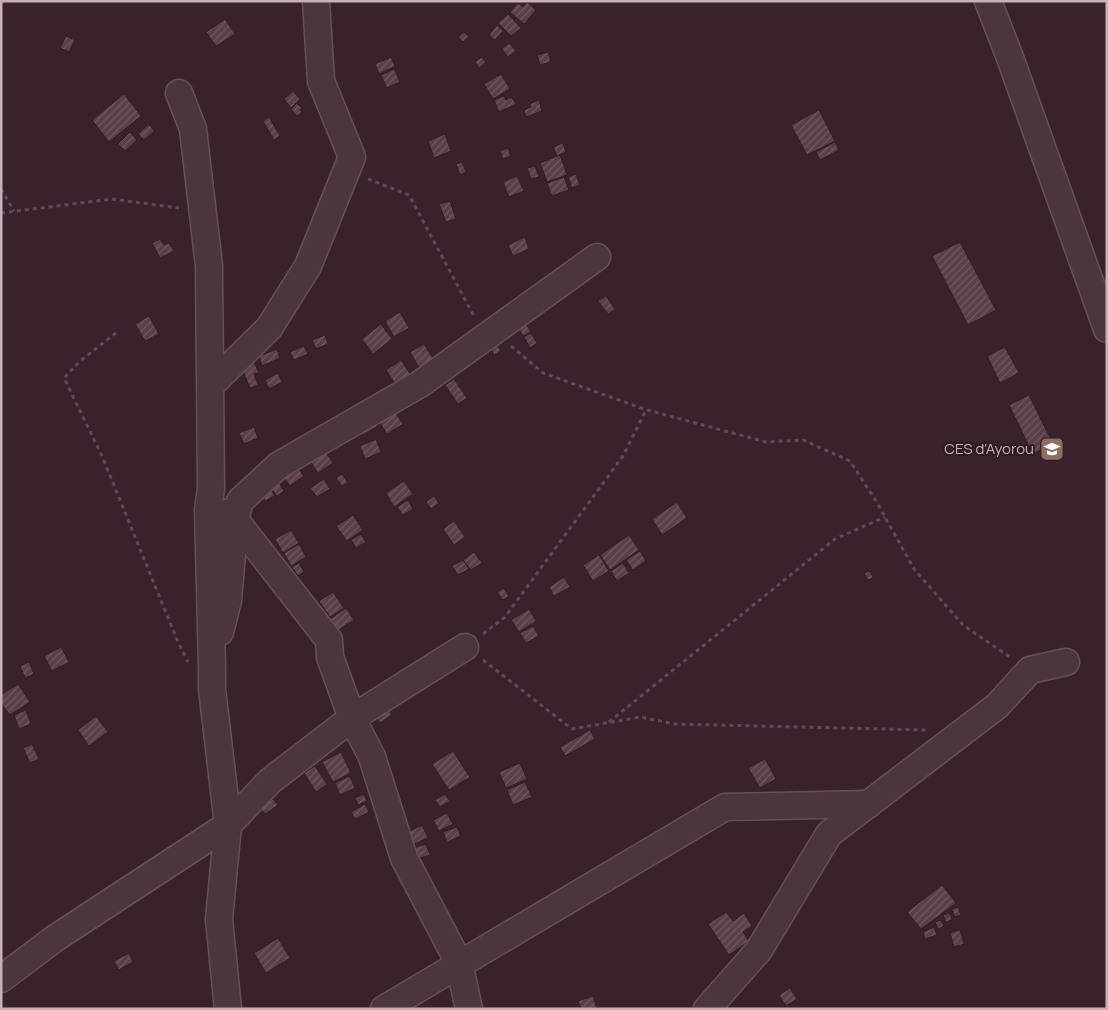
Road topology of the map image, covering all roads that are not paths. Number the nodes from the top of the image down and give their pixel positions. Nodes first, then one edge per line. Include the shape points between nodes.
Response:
1 (316, 1) edge
2 (988, 1) edge
3 (179, 93) dead end
4 (597, 257) dead end
5 (1107, 329) edge
6 (210, 385) junction
7 (211, 490) junction
8 (235, 520) junction
9 (465, 647) road end
10 (1066, 662) dead end
11 (202, 667) junction
12 (352, 718) junction
13 (869, 804) junction
14 (228, 824) junction
15 (459, 963) junction
16 (1, 979) edge
17 (228, 1009) edge
18 (384, 1009) edge
19 (470, 1009) edge
20 (707, 1009) edge

1 - 6 street via 321,81 352,157 308,266 270,328
2 - 5 street
3 - 6 street via 193,129 204,211 209,266
4 - 8 street via 420,384 279,464 240,500
6 - 7 street
7 - 8 street
7 - 11 street
8 - 11 street via 228,600
8 - 12 street via 329,640 330,657
9 - 12 street
10 - 13 street via 1030,670 997,706
11 - 14 street via 212,689
12 - 14 street via 270,781
12 - 15 street via 372,757 404,858
13 - 15 street via 725,808
13 - 20 street via 829,834 759,950
14 - 16 street
14 - 17 street via 219,919
15 - 18 street
15 - 19 street

